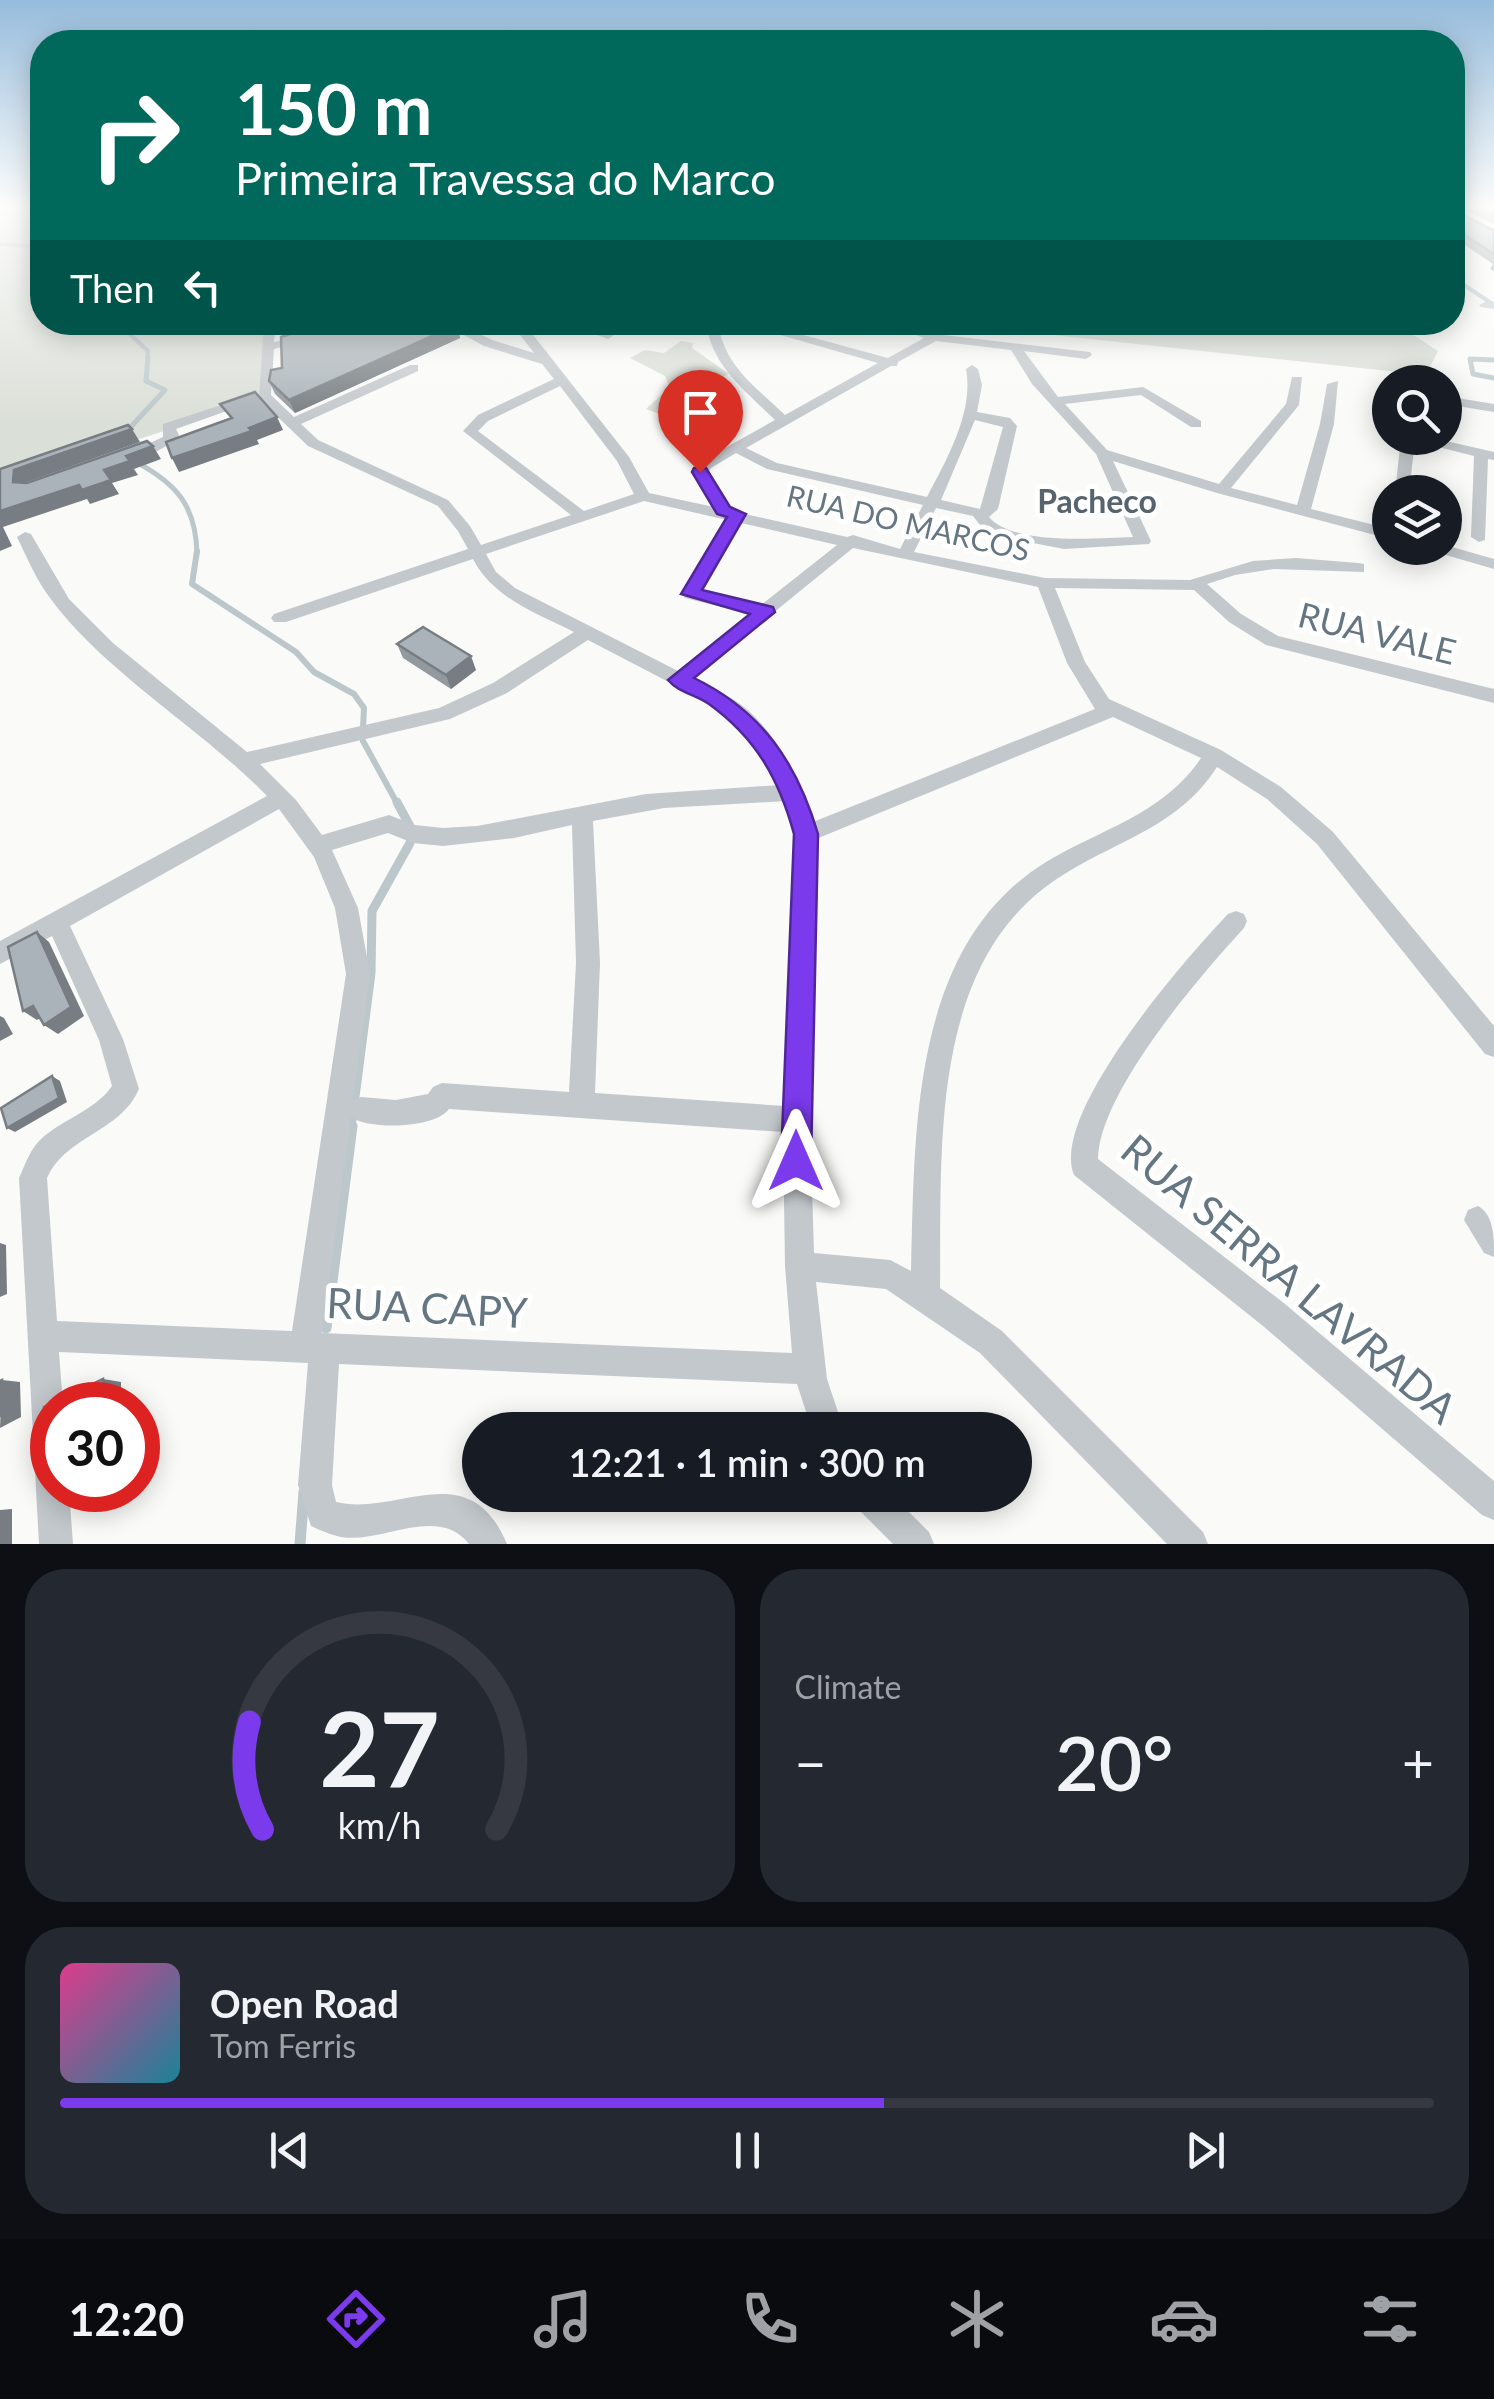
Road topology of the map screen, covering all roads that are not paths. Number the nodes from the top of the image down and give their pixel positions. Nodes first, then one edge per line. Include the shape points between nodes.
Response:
1 (270, 335) edge
2 (322, 335) edge
3 (470, 335) edge
4 (526, 335) edge
5 (605, 335) edge
6 (713, 335) edge
7 (789, 335) edge
8 (928, 335) edge
9 (608, 336) dead end
10 (934, 337) junction
11 (270, 346) junction
12 (1014, 347) junction
13 (1086, 355) dead end
14 (546, 360) junction
15 (892, 362) junction
16 (414, 368) dead end
17 (972, 368) dead end
18 (563, 380) junction
19 (1297, 380) dead end
20 (1333, 384) dead end
21 (264, 396) junction
22 (1056, 401) junction
23 (1462, 403) edge
24 (1494, 408) edge
25 (969, 415) junction
26 (783, 421) junction
27 (292, 423) junction
28 (1196, 424) dead end
29 (736, 448) junction
30 (1462, 449) edge
31 (1102, 453) junction
32 (1488, 455) edge
33 (110, 463) edge
34 (1222, 490) junction
35 (644, 496) junction
36 (930, 504) junction
37 (730, 512) junction
38 (1303, 512) junction
39 (983, 513) junction
40 (582, 517) junction
41 (1372, 529) edge
42 (25, 537) dead end
43 (1479, 537) dead end
44 (853, 540) junction
45 (474, 554) junction
46 (905, 554) junction
47 (1462, 555) edge
48 (1494, 564) edge
49 (1358, 568) dead end
50 (1045, 582) junction
51 (1199, 586) junction
52 (766, 612) junction
53 (280, 618) dead end
54 (584, 634) junction
55 (679, 680) junction
56 (1494, 696) edge
57 (1110, 711) junction
58 (1214, 755) junction
59 (246, 760) junction
60 (794, 792) junction
61 (282, 798) junction
62 (582, 816) junction
63 (806, 834) junction
64 (319, 844) junction
65 (1236, 921) dead end
66 (58, 923) junction
67 (0, 953) edge
68 (1494, 1045) edge
69 (581, 1107) junction
70 (361, 1110) dead end
71 (796, 1120) junction
72 (800, 1266) junction
73 (925, 1295) junction
74 (42, 1336) junction
75 (315, 1346) junction
76 (808, 1369) junction
77 (819, 1412) edge
78 (1494, 1503) edge
79 (885, 1512) edge
80 (56, 1544) edge
81 (490, 1544) edge
82 (917, 1544) edge
83 (1191, 1544) edge

1 - 11 street
2 - 11 street
3 - 14 street
4 - 14 street
5 - 9 street
6 - 26 street via 722,358
7 - 15 street
8 - 10 street
10 - 12 street
10 - 15 street
11 - 21 street
12 - 13 street
12 - 22 street
14 - 18 street
15 - 26 street
16 - 27 street
17 - 25 street via 977,379
18 - 35 street
18 - 40 street via 470,426
19 - 34 street via 1292,405
20 - 38 street
21 - 27 street
21 - 33 street via 168,426 168,440
22 - 28 street via 1136,390
22 - 31 street
23 - 24 street
25 - 36 street
25 - 39 street via 1010,426
26 - 29 street
27 - 45 street via 312,443 443,503
29 - 36 street via 772,466
29 - 37 street via 700,472
30 - 32 street
31 - 34 street
31 - 39 street via 1143,541 1064,544 993,531
32 - 43 street
34 - 38 street
35 - 37 street, RUA DO MARCOS
35 - 40 street
36 - 39 street
36 - 46 street
37 - 44 street, RUA DO MARCOS
37 - 52 street via 691,594
38 - 41 street
40 - 45 street
42 - 59 street via 69,610
44 - 46 street, RUA DO MARCOS
44 - 52 street
45 - 53 street
45 - 54 street via 508,592
46 - 50 street, RUA DO MARCOS
47 - 48 street
49 - 51 street, RUA DO MARCOS via 1306,562 1214,574
50 - 51 street, RUA DO MARCOS
50 - 57 street via 1085,682
51 - 56 street, RUA VALE via 1272,641
52 - 55 street
54 - 55 street
54 - 59 street via 500,688 443,714
55 - 60 street via 742,716 762,736
57 - 58 street
57 - 63 street
58 - 68 street via 1274,793 1325,838
58 - 73 street via 1167,808 1036,881 975,956 940,1054
59 - 61 street
60 - 62 street via 644,802
60 - 63 street
61 - 64 street
61 - 66 street
62 - 64 street via 417,838 388,824
62 - 69 street via 588,963
63 - 71 street
64 - 75 street via 355,927 358,974
65 - 78 street, RUA SERRA LAVRADA via 1142,1035 1080,1155 1092,1176 1274,1315
66 - 67 street
66 - 74 street via 126,1089 35,1167
69 - 70 street via 442,1096 436,1106 396,1113
69 - 71 street
71 - 72 street
72 - 73 street via 890,1276
72 - 76 street
73 - 83 street via 991,1342
74 - 75 street, RUA CAPY
74 - 80 street
75 - 76 street, RUA CAPY
75 - 81 street via 315,1485 323,1514 346,1523 448,1511 476,1522
76 - 77 street
79 - 82 street

